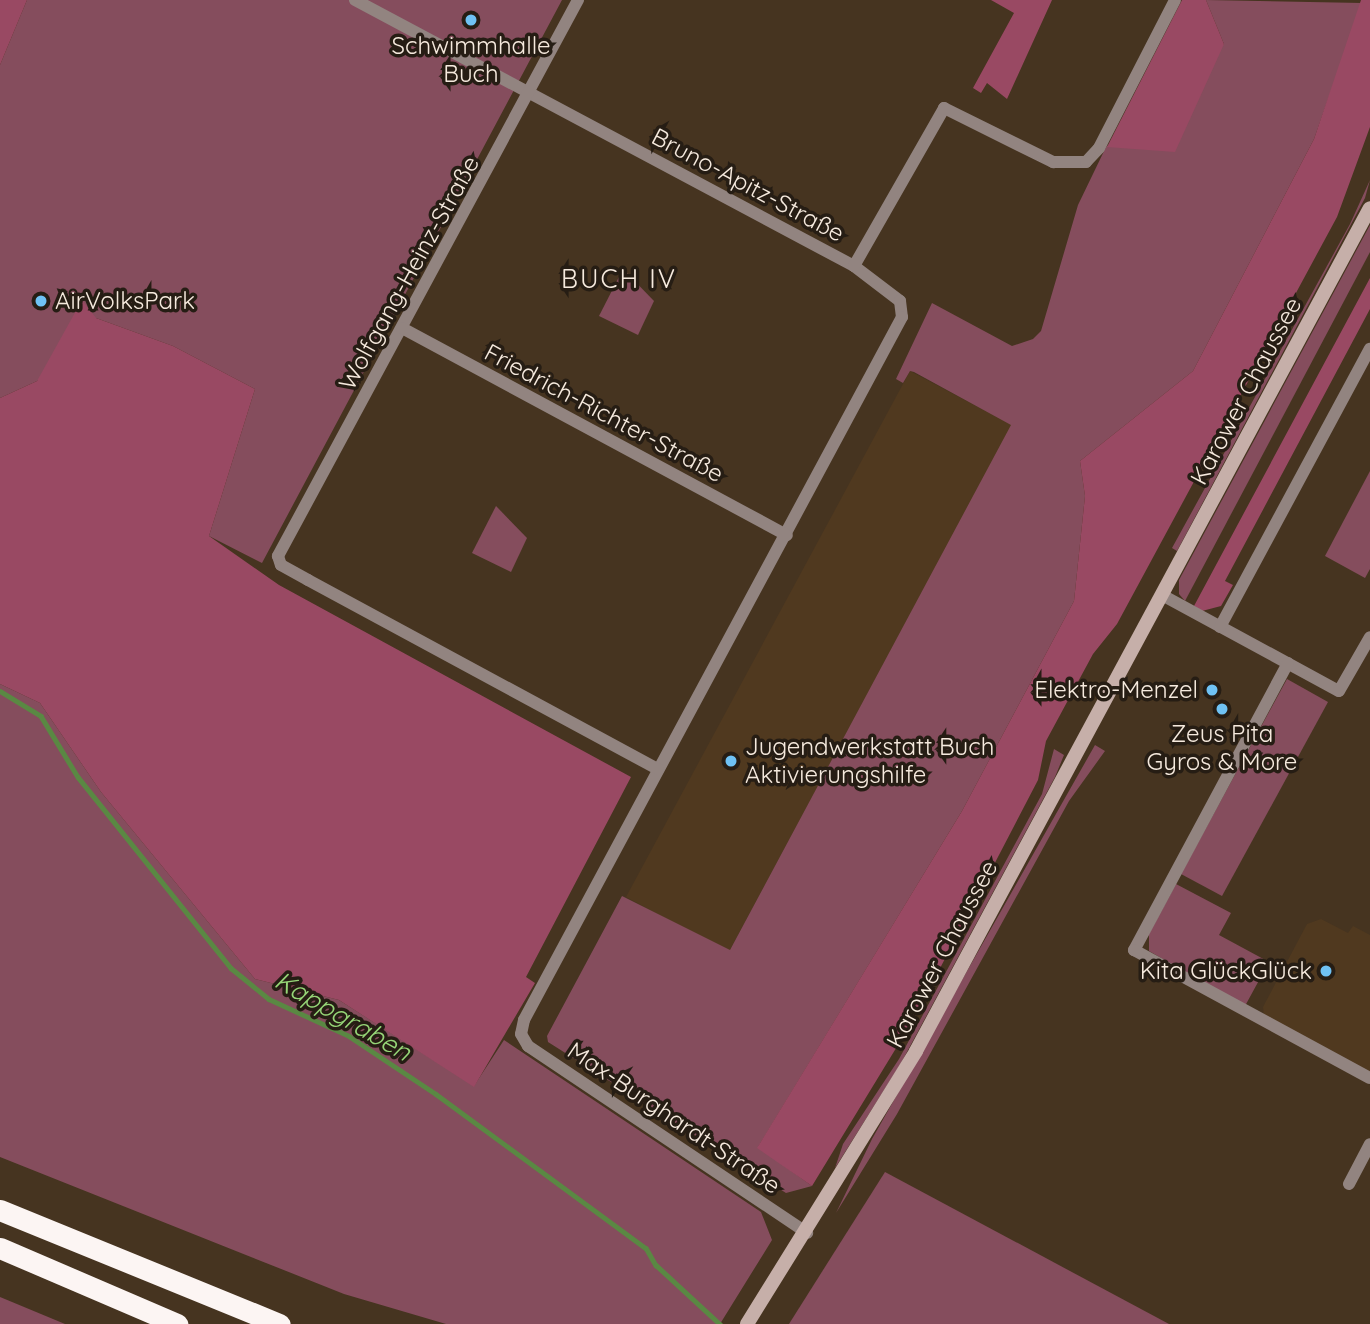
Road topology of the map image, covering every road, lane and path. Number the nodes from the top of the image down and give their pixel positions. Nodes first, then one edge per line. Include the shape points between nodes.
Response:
1 (355, 0) edge
2 (578, 0) edge
3 (1175, 0) edge
4 (529, 94) junction
5 (1370, 208) edge
6 (855, 266) junction
7 (402, 328) junction
8 (1370, 349) edge
9 (787, 535) junction
10 (1162, 596) junction
11 (1220, 627) junction
12 (1370, 637) edge
13 (1288, 663) junction
14 (658, 769) junction
15 (1370, 1078) edge
16 (1370, 1144) edge
17 (1349, 1184) dead end
18 (0, 1210) edge
19 (807, 1233) junction
20 (0, 1248) edge
21 (177, 1324) edge
22 (279, 1324) edge
23 (747, 1324) edge

1 - 4 street, Bruno-Apitz-Straße
2 - 4 street, Wolfgang-Heinz-Straße
3 - 6 street, Bruno-Apitz-Straße via 1100,148 1086,162 1053,162 944,108
4 - 6 street, Bruno-Apitz-Straße
4 - 7 street, Wolfgang-Heinz-Straße
5 - 10 main road, Karower Chaussee
6 - 9 street via 893,292 900,301 902,317
7 - 9 street, Friedrich-Richter-Straße
7 - 14 street, Wolfgang-Heinz-Straße via 283,541 278,556 281,565
8 - 11 street
9 - 14 street
10 - 11 street
10 - 19 main road, Karower Chaussee via 916,1051
11 - 13 street
12 - 13 street via 1339,691
13 - 15 street via 1134,950
14 - 19 street, Max-Burghardt-Straße via 524,1020 521,1034 528,1046
16 - 17 street
18 - 22 highway
19 - 23 main road, Karower Chaussee
20 - 21 highway

